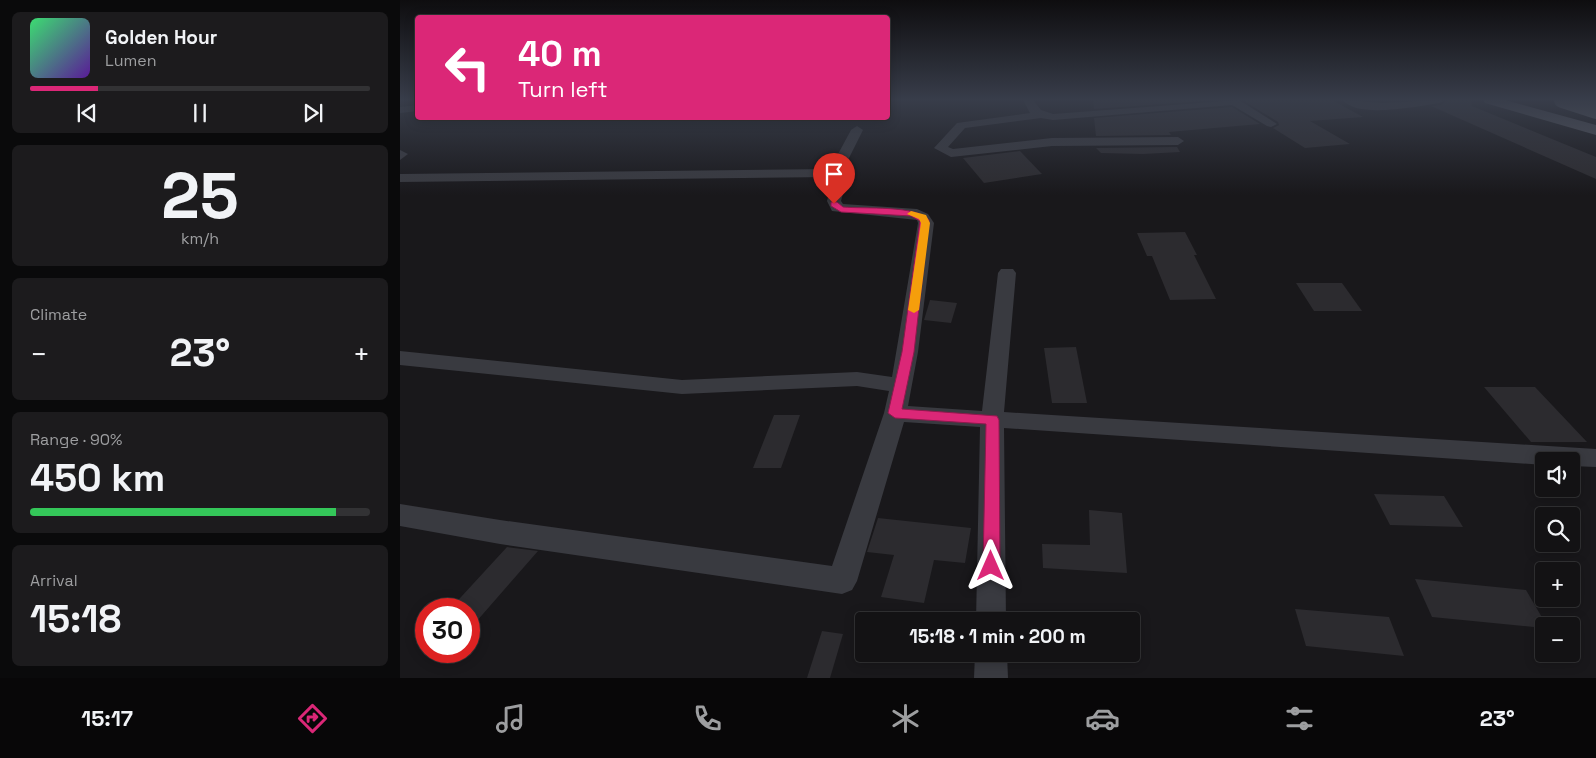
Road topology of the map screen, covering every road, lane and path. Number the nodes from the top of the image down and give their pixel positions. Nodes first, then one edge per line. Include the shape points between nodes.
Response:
1 (856, 132) edge
2 (955, 132) edge
3 (1178, 141) dead end
4 (835, 173) junction
5 (400, 178) edge
6 (1007, 273) dead end
7 (400, 358) edge
8 (900, 385) junction
9 (895, 413) junction
10 (992, 420) junction
11 (1596, 458) edge
12 (400, 515) edge
13 (991, 612) edge
14 (991, 662) edge
15 (991, 678) edge

1 - 4 street
2 - 3 street via 940,148 952,153 1052,142
4 - 5 street
4 - 8 street via 840,178 834,201 837,208 920,215 925,220 908,352
6 - 10 street
7 - 8 street via 682,387 857,379
8 - 9 street
9 - 10 street
9 - 12 street via 842,581
10 - 11 street
10 - 13 street
14 - 15 street

